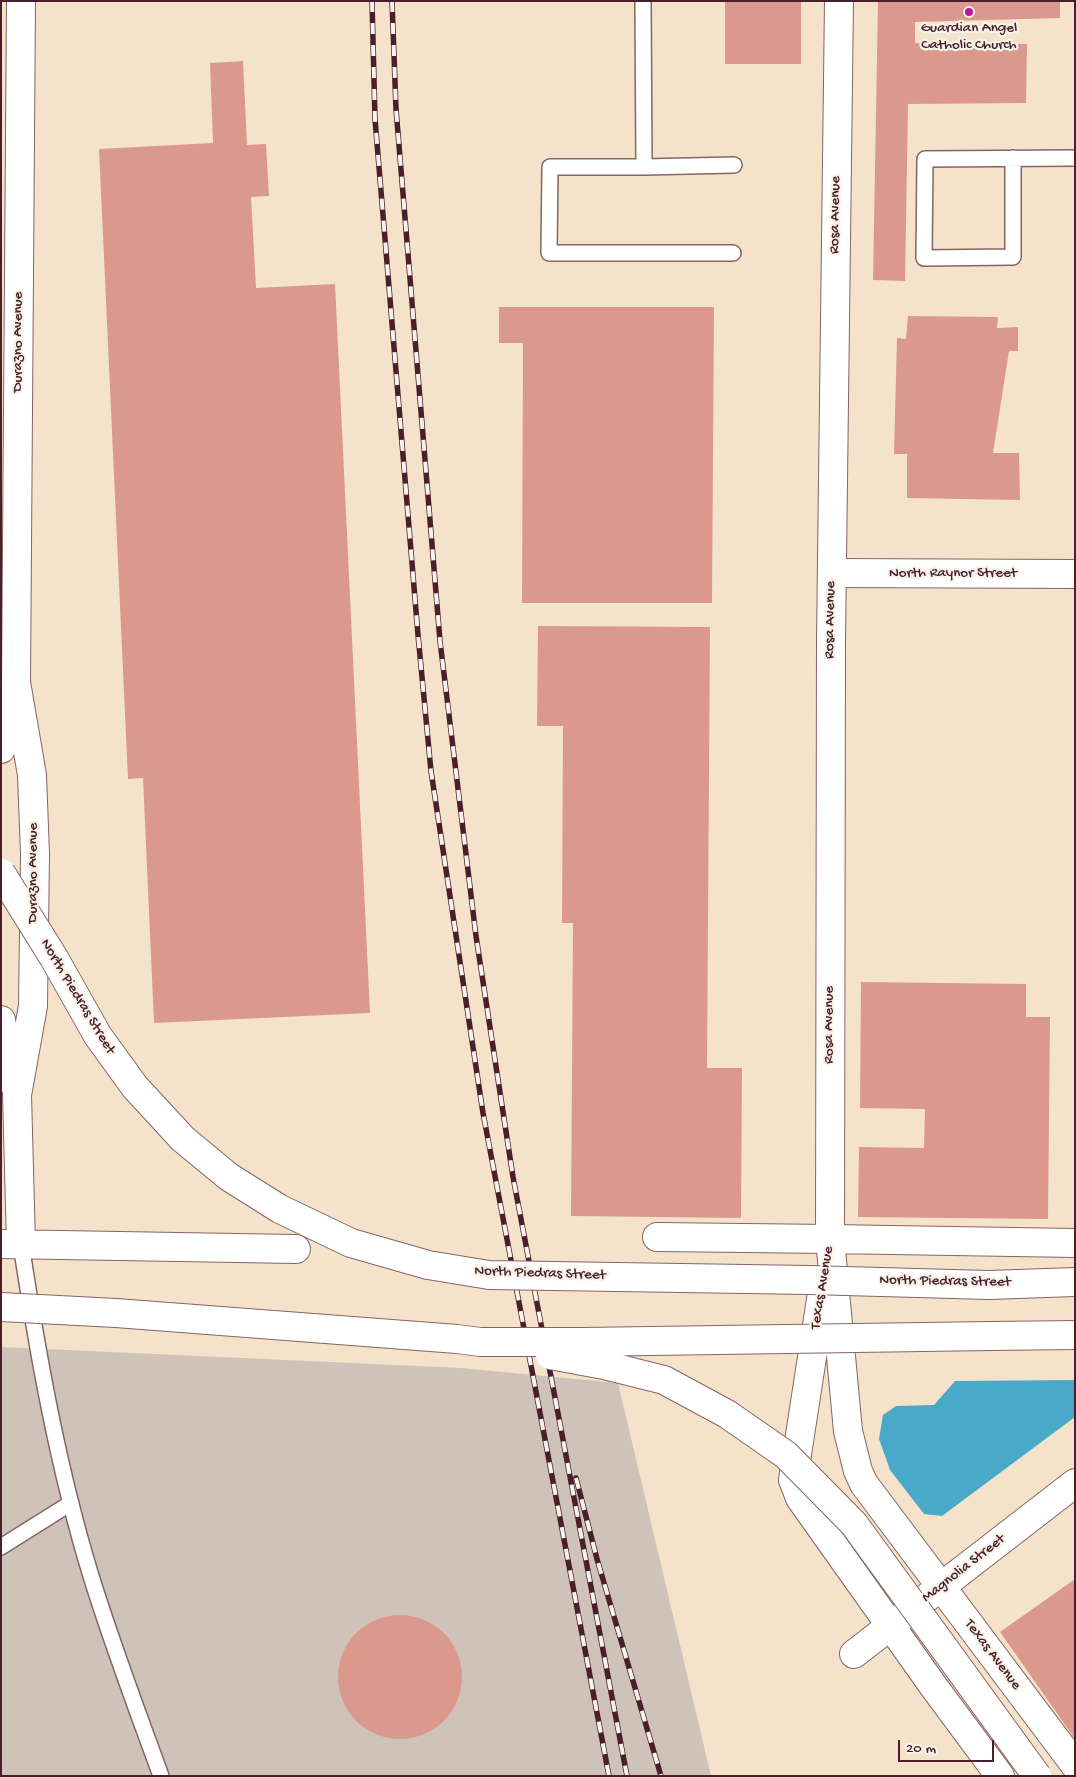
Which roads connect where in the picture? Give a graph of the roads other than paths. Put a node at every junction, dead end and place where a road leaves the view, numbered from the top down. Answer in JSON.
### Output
{"nodes":[{"id":1,"x":21,"y":1,"type":"edge"},
{"id":2,"x":643,"y":1,"type":"edge"},
{"id":3,"x":839,"y":1,"type":"edge"},
{"id":4,"x":1013,"y":158,"type":"junction"},
{"id":5,"x":1075,"y":158,"type":"edge"},
{"id":6,"x":734,"y":165,"type":"dead end"},
{"id":7,"x":644,"y":167,"type":"junction"},
{"id":8,"x":733,"y":253,"type":"dead end"},
{"id":9,"x":9,"y":563,"type":"edge"},
{"id":10,"x":832,"y":573,"type":"junction"},
{"id":11,"x":1075,"y":574,"type":"edge"},
{"id":12,"x":16,"y":682,"type":"junction"},
{"id":13,"x":1,"y":749,"type":"edge"},
{"id":14,"x":1,"y":873,"type":"edge"},
{"id":15,"x":1,"y":1020,"type":"edge"},
{"id":16,"x":17,"y":1095,"type":"junction"},
{"id":17,"x":657,"y":1236,"type":"dead end"},
{"id":18,"x":830,"y":1239,"type":"junction"},
{"id":19,"x":1075,"y":1242,"type":"edge"},
{"id":20,"x":11,"y":1244,"type":"edge"},
{"id":21,"x":296,"y":1249,"type":"dead end"},
{"id":22,"x":1075,"y":1282,"type":"edge"},
{"id":23,"x":1,"y":1307,"type":"edge"},
{"id":24,"x":1075,"y":1335,"type":"edge"},
{"id":25,"x":480,"y":1342,"type":"junction"},
{"id":26,"x":1075,"y":1484,"type":"edge"},
{"id":27,"x":72,"y":1503,"type":"junction"},
{"id":28,"x":1,"y":1547,"type":"edge"},
{"id":29,"x":940,"y":1587,"type":"junction"},
{"id":30,"x":891,"y":1625,"type":"junction"},
{"id":31,"x":854,"y":1654,"type":"dead end"},
{"id":32,"x":1075,"y":1765,"type":"edge"},
{"id":33,"x":162,"y":1776,"type":"edge"},
{"id":34,"x":1000,"y":1776,"type":"edge"},
{"id":35,"x":1038,"y":1776,"type":"edge"}],
"edges":[{"from":1,"to":9,"type":"street","name":"Durazno Avenue"},
{"from":2,"to":7,"type":"lane"},
{"from":3,"to":10,"type":"street","name":"Rosa Avenue"},
{"from":4,"to":4,"type":"lane"},
{"from":4,"to":5,"type":"lane"},
{"from":6,"to":7,"type":"lane"},
{"from":7,"to":8,"type":"lane"},
{"from":9,"to":12,"type":"street","name":"Durazno Avenue"},
{"from":10,"to":11,"type":"street","name":"North Raynor Street"},
{"from":10,"to":18,"type":"street","name":"Rosa Avenue"},
{"from":12,"to":13,"type":"street","name":"Durazno Avenue"},
{"from":12,"to":16,"type":"street","name":"Durazno Avenue"},
{"from":14,"to":22,"type":"street","name":"North Piedras Street","bridge":true},
{"from":15,"to":16,"type":"street","name":"Durazno Avenue"},
{"from":16,"to":20,"type":"street","name":"Durazno Avenue"},
{"from":17,"to":18,"type":"street"},
{"from":18,"to":19,"type":"street"},
{"from":18,"to":29,"type":"street","name":"Texas Avenue"},
{"from":18,"to":30,"type":"street","name":"Texas Avenue"},
{"from":20,"to":21,"type":"street"},
{"from":20,"to":27,"type":"lane"},
{"from":23,"to":25,"type":"street","bridge":true},
{"from":24,"to":25,"type":"street","bridge":true},
{"from":25,"to":35,"type":"street","bridge":true},
{"from":26,"to":29,"type":"street","name":"Magnolia Street"},
{"from":27,"to":28,"type":"lane"},
{"from":27,"to":33,"type":"lane"},
{"from":29,"to":30,"type":"street","name":"Magnolia Street"},
{"from":29,"to":32,"type":"street","name":"Texas Avenue"},
{"from":30,"to":31,"type":"street","name":"Magnolia Street"},
{"from":30,"to":34,"type":"street","name":"Texas Avenue"}]}
